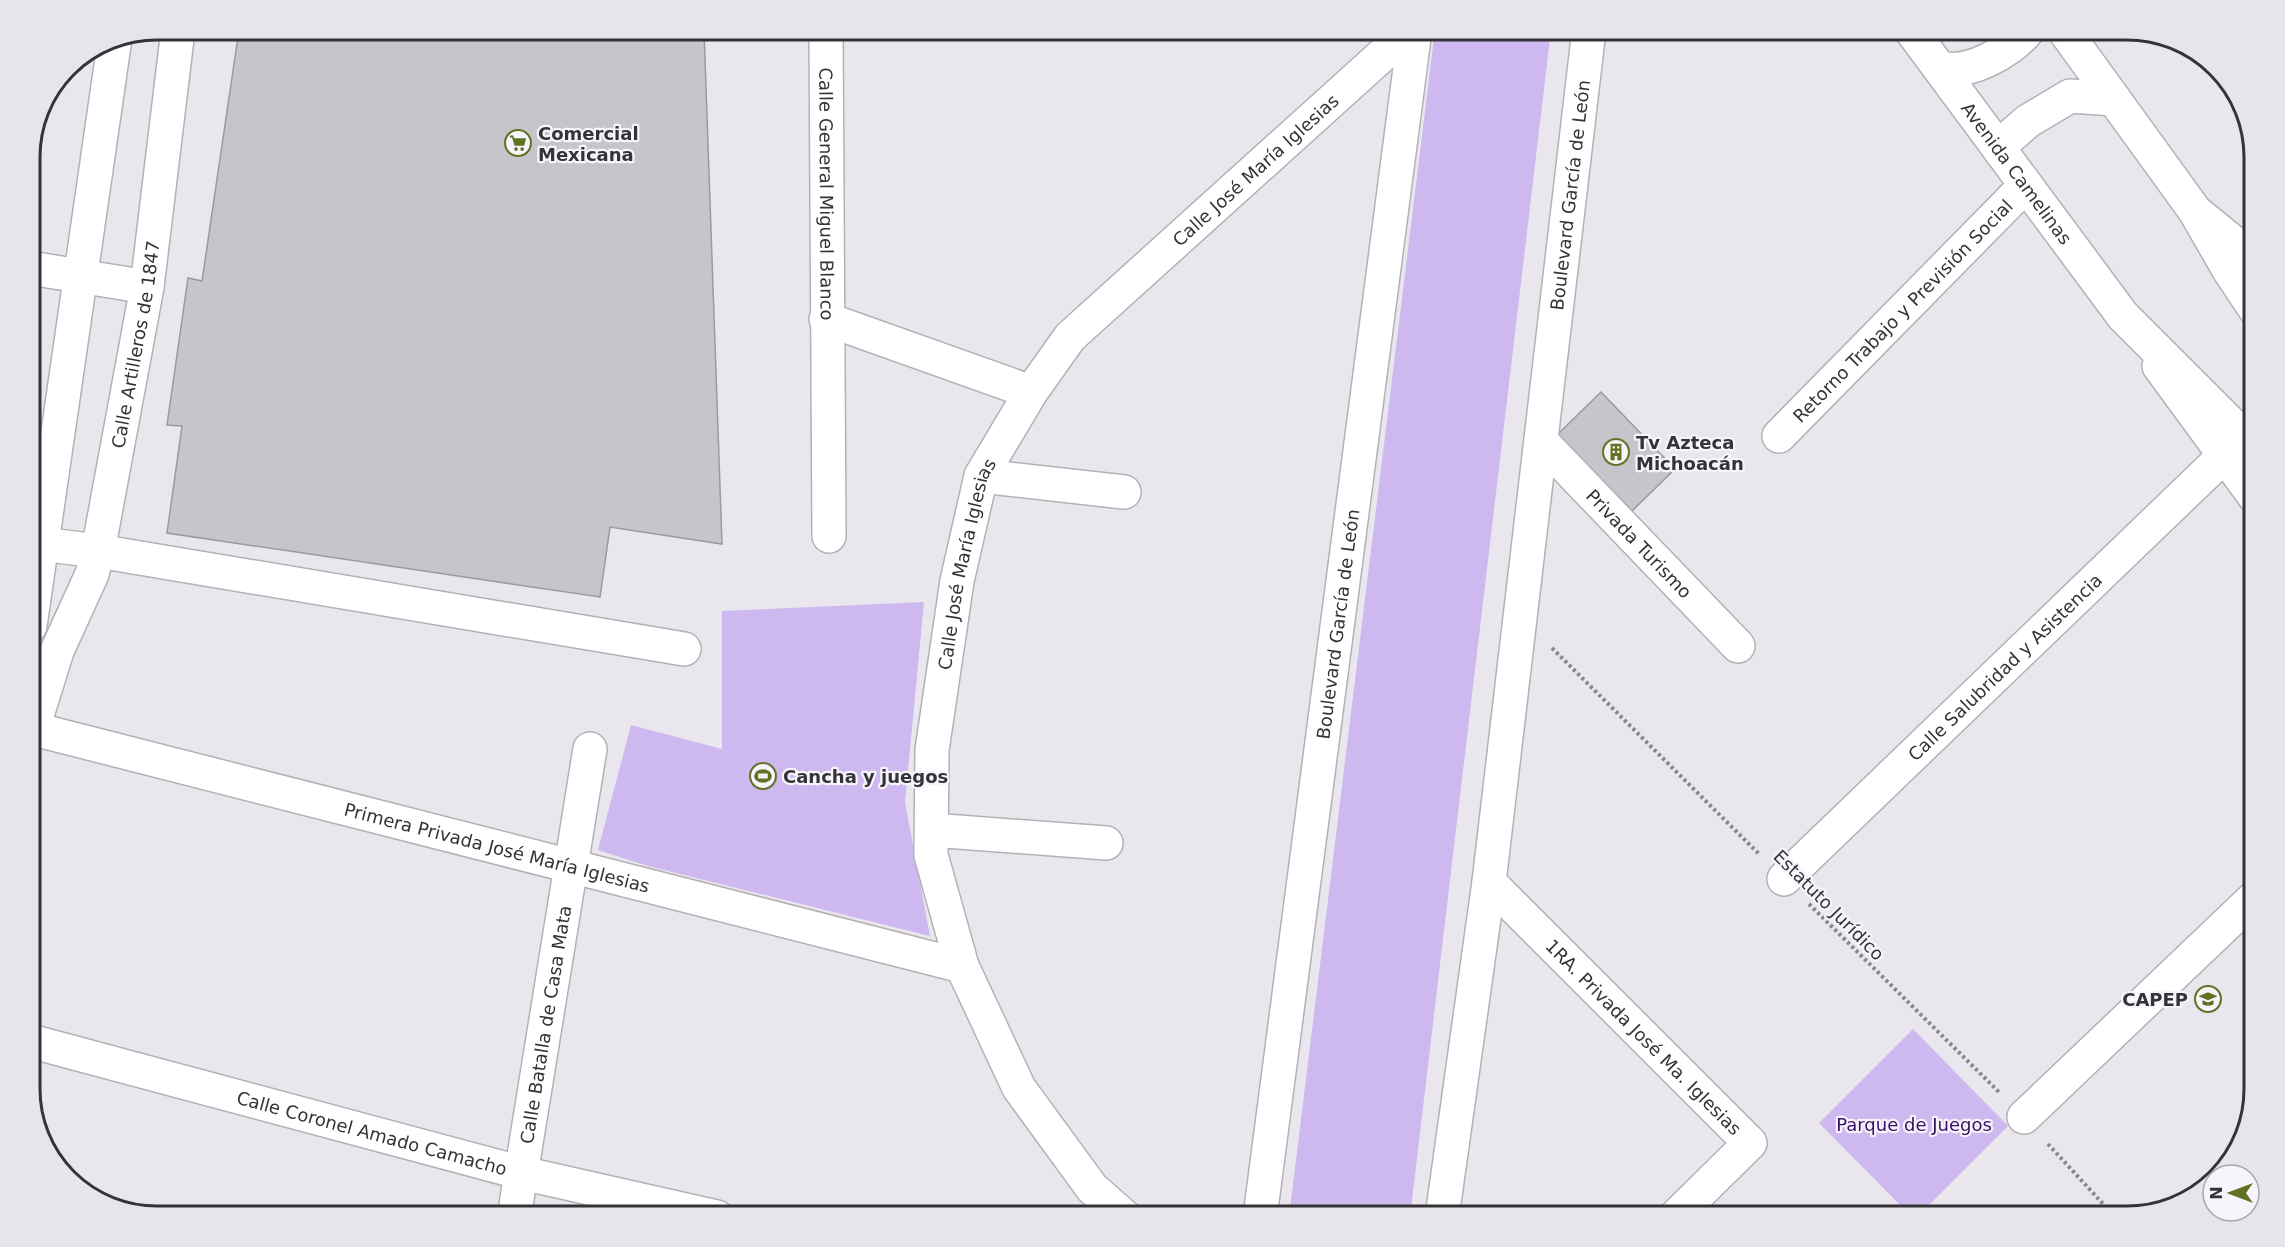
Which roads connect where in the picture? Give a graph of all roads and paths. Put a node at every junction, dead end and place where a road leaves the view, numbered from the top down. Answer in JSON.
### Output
{"nodes":[{"id":1,"x":1399,"y":40,"type":"edge"},
{"id":2,"x":1414,"y":40,"type":"edge"},
{"id":3,"x":1588,"y":40,"type":"edge"},
{"id":4,"x":1919,"y":40,"type":"edge"},
{"id":5,"x":2020,"y":40,"type":"edge"},
{"id":6,"x":2071,"y":40,"type":"edge"},
{"id":7,"x":177,"y":41,"type":"edge"},
{"id":8,"x":826,"y":41,"type":"edge"},
{"id":9,"x":113,"y":49,"type":"edge"},
{"id":10,"x":1939,"y":67,"type":"junction"},
{"id":11,"x":2114,"y":99,"type":"junction"},
{"id":12,"x":2001,"y":152,"type":"junction"},
{"id":13,"x":2026,"y":185,"type":"junction"},
{"id":14,"x":2195,"y":210,"type":"junction"},
{"id":15,"x":2244,"y":251,"type":"edge"},
{"id":16,"x":41,"y":270,"type":"edge"},
{"id":17,"x":80,"y":276,"type":"junction"},
{"id":18,"x":147,"y":287,"type":"junction"},
{"id":19,"x":2244,"y":291,"type":"edge"},
{"id":20,"x":826,"y":319,"type":"junction"},
{"id":21,"x":1031,"y":392,"type":"junction"},
{"id":22,"x":1779,"y":436,"type":"dead end"},
{"id":23,"x":1540,"y":441,"type":"junction"},
{"id":24,"x":2240,"y":452,"type":"edge"},
{"id":25,"x":981,"y":476,"type":"junction"},
{"id":26,"x":1124,"y":492,"type":"dead end"},
{"id":27,"x":829,"y":536,"type":"dead end"},
{"id":28,"x":41,"y":543,"type":"joint"},
{"id":29,"x":98,"y":551,"type":"junction"},
{"id":30,"x":1520,"y":615,"type":"junction"},
{"id":31,"x":1738,"y":646,"type":"dead end"},
{"id":32,"x":44,"y":649,"type":"edge"},
{"id":33,"x":684,"y":649,"type":"dead end"},
{"id":34,"x":41,"y":669,"type":"edge"},
{"id":35,"x":41,"y":730,"type":"edge"},
{"id":36,"x":590,"y":749,"type":"dead end"},
{"id":37,"x":932,"y":830,"type":"junction"},
{"id":38,"x":1106,"y":843,"type":"dead end"},
{"id":39,"x":571,"y":866,"type":"junction"},
{"id":40,"x":1784,"y":879,"type":"junction"},
{"id":41,"x":1489,"y":882,"type":"junction"},
{"id":42,"x":2244,"y":907,"type":"edge"},
{"id":43,"x":962,"y":966,"type":"junction"},
{"id":44,"x":41,"y":1044,"type":"edge"},
{"id":45,"x":2024,"y":1117,"type":"junction"},
{"id":46,"x":522,"y":1173,"type":"junction"},
{"id":47,"x":516,"y":1206,"type":"edge"},
{"id":48,"x":668,"y":1206,"type":"edge"},
{"id":49,"x":1112,"y":1206,"type":"edge"},
{"id":50,"x":1261,"y":1206,"type":"edge"},
{"id":51,"x":1444,"y":1206,"type":"edge"},
{"id":52,"x":1686,"y":1206,"type":"edge"},
{"id":53,"x":2105,"y":1206,"type":"edge"}],
"edges":[{"from":1,"to":21,"type":"main road","name":"Calle José María Iglesias"},
{"from":2,"to":50,"type":"main road","name":"Boulevard García de León"},
{"from":3,"to":23,"type":"main road","name":"Boulevard García de León"},
{"from":4,"to":10,"type":"main road","name":"Avenida Camelinas"},
{"from":5,"to":10,"type":"main road"},
{"from":6,"to":11,"type":"main road"},
{"from":7,"to":18,"type":"main road","name":"Calle Artilleros de 1847"},
{"from":8,"to":20,"type":"main road","name":"Calle General Miguel Blanco"},
{"from":9,"to":17,"type":"main road"},
{"from":10,"to":12,"type":"main road","name":"Avenida Camelinas"},
{"from":11,"to":12,"type":"main road"},
{"from":11,"to":14,"type":"main road"},
{"from":12,"to":13,"type":"main road","name":"Avenida Camelinas"},
{"from":13,"to":22,"type":"main road","name":"Retorno Trabajo y Previsión Social"},
{"from":13,"to":24,"type":"main road","name":"Avenida Camelinas"},
{"from":14,"to":15,"type":"main road"},
{"from":14,"to":19,"type":"main road"},
{"from":16,"to":17,"type":"main road"},
{"from":17,"to":18,"type":"main road"},
{"from":17,"to":28,"type":"main road"},
{"from":18,"to":29,"type":"main road","name":"Calle Artilleros de 1847"},
{"from":20,"to":21,"type":"main road","name":"Calle General Miguel Blanco"},
{"from":20,"to":27,"type":"main road"},
{"from":21,"to":25,"type":"main road","name":"Calle José María Iglesias"},
{"from":23,"to":30,"type":"main road","name":"Boulevard García de León"},
{"from":23,"to":31,"type":"main road","name":"Privada Turismo"},
{"from":24,"to":40,"type":"main road","name":"Calle Salubridad y Asistencia"},
{"from":25,"to":26,"type":"main road"},
{"from":25,"to":37,"type":"main road","name":"Calle José María Iglesias"},
{"from":28,"to":29,"type":"main road"},
{"from":29,"to":32,"type":"main road","name":"Calle Artilleros de 1847"},
{"from":29,"to":33,"type":"main road"},
{"from":30,"to":40,"type":"path","name":"Estatuto Jurídico"},
{"from":30,"to":41,"type":"main road","name":"Boulevard García de León"},
{"from":32,"to":34,"type":"main road","name":"Calle Artilleros de 1847"},
{"from":35,"to":39,"type":"main road","name":"Primera Privada José María Iglesias"},
{"from":36,"to":39,"type":"main road","name":"Calle Batalla de Casa Mata"},
{"from":37,"to":38,"type":"main road"},
{"from":37,"to":43,"type":"main road","name":"Calle José María Iglesias"},
{"from":39,"to":43,"type":"main road","name":"Primera Privada José María Iglesias"},
{"from":39,"to":46,"type":"main road","name":"Calle Batalla de Casa Mata"},
{"from":40,"to":45,"type":"path","name":"Estatuto Jurídico"},
{"from":41,"to":51,"type":"main road","name":"Boulevard García de León"},
{"from":41,"to":52,"type":"main road","name":"1RA. Privada José Ma. Iglesias"},
{"from":42,"to":45,"type":"main road"},
{"from":43,"to":49,"type":"main road","name":"Calle José María Iglesias"},
{"from":44,"to":46,"type":"main road","name":"Calle Coronel Amado Camacho"},
{"from":45,"to":53,"type":"path","name":"Estatuto Jurídico"},
{"from":46,"to":47,"type":"main road","name":"Calle Batalla de Casa Mata"},
{"from":46,"to":48,"type":"main road","name":"Calle Coronel Amado Camacho"}]}
